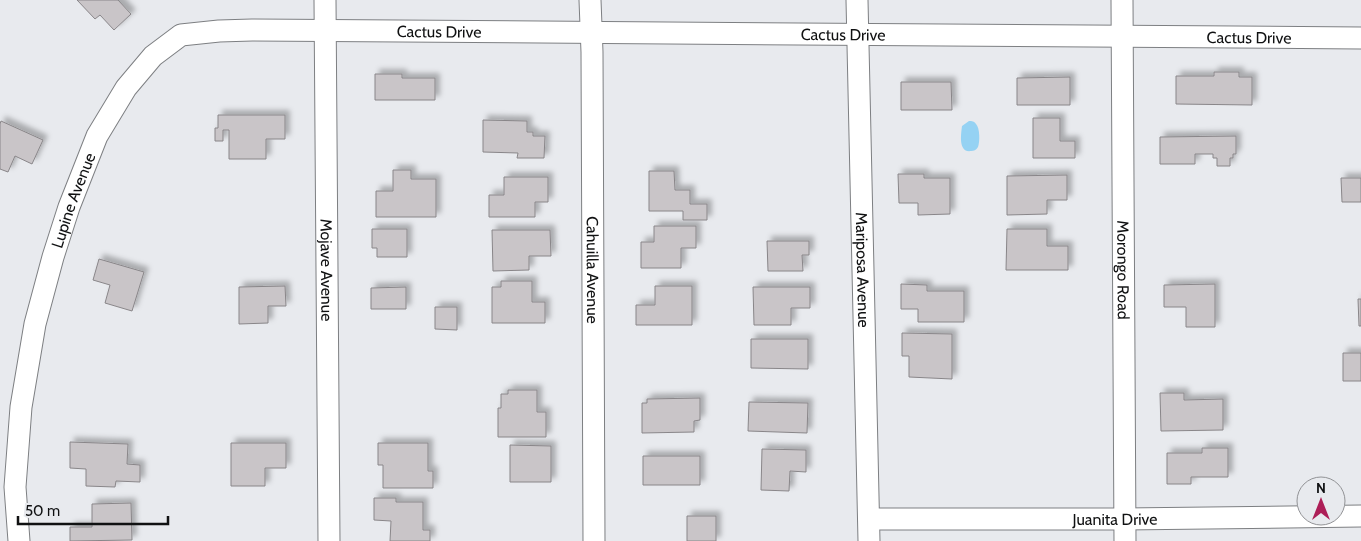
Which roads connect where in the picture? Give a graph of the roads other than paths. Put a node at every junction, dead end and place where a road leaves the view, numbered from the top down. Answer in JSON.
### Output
{"nodes":[{"id":1,"x":325,"y":0,"type":"edge"},
{"id":2,"x":590,"y":0,"type":"edge"},
{"id":3,"x":856,"y":0,"type":"edge"},
{"id":4,"x":1122,"y":0,"type":"edge"},
{"id":5,"x":326,"y":30,"type":"junction"},
{"id":6,"x":591,"y":31,"type":"junction"},
{"id":7,"x":857,"y":34,"type":"junction"},
{"id":8,"x":1122,"y":36,"type":"junction"},
{"id":9,"x":1361,"y":38,"type":"edge"},
{"id":10,"x":1361,"y":516,"type":"edge"},
{"id":11,"x":869,"y":519,"type":"junction"},
{"id":12,"x":1124,"y":519,"type":"junction"},
{"id":13,"x":19,"y":541,"type":"edge"},
{"id":14,"x":329,"y":541,"type":"edge"},
{"id":15,"x":594,"y":541,"type":"edge"},
{"id":16,"x":869,"y":541,"type":"edge"},
{"id":17,"x":1125,"y":541,"type":"edge"}],
"edges":[{"from":1,"to":5,"type":"street","name":"Mojave Avenue"},
{"from":2,"to":6,"type":"street","name":"Cahuilla Avenue"},
{"from":3,"to":7,"type":"street","name":"Mariposa Avenue"},
{"from":4,"to":8,"type":"street","name":"Morongo Road"},
{"from":5,"to":6,"type":"street","name":"Cactus Drive"},
{"from":5,"to":13,"type":"street","name":"Lupine Avenue"},
{"from":5,"to":14,"type":"street","name":"Mojave Avenue"},
{"from":6,"to":7,"type":"street","name":"Cactus Drive"},
{"from":6,"to":15,"type":"street","name":"Cahuilla Avenue"},
{"from":7,"to":8,"type":"street","name":"Cactus Drive"},
{"from":7,"to":11,"type":"street","name":"Mariposa Avenue"},
{"from":8,"to":9,"type":"street","name":"Cactus Drive"},
{"from":8,"to":12,"type":"street","name":"Morongo Road"},
{"from":10,"to":12,"type":"street","name":"Juanita Drive"},
{"from":11,"to":12,"type":"street","name":"Juanita Drive"},
{"from":11,"to":16,"type":"street","name":"Mariposa Avenue"},
{"from":12,"to":17,"type":"street","name":"Morongo Road"}]}
